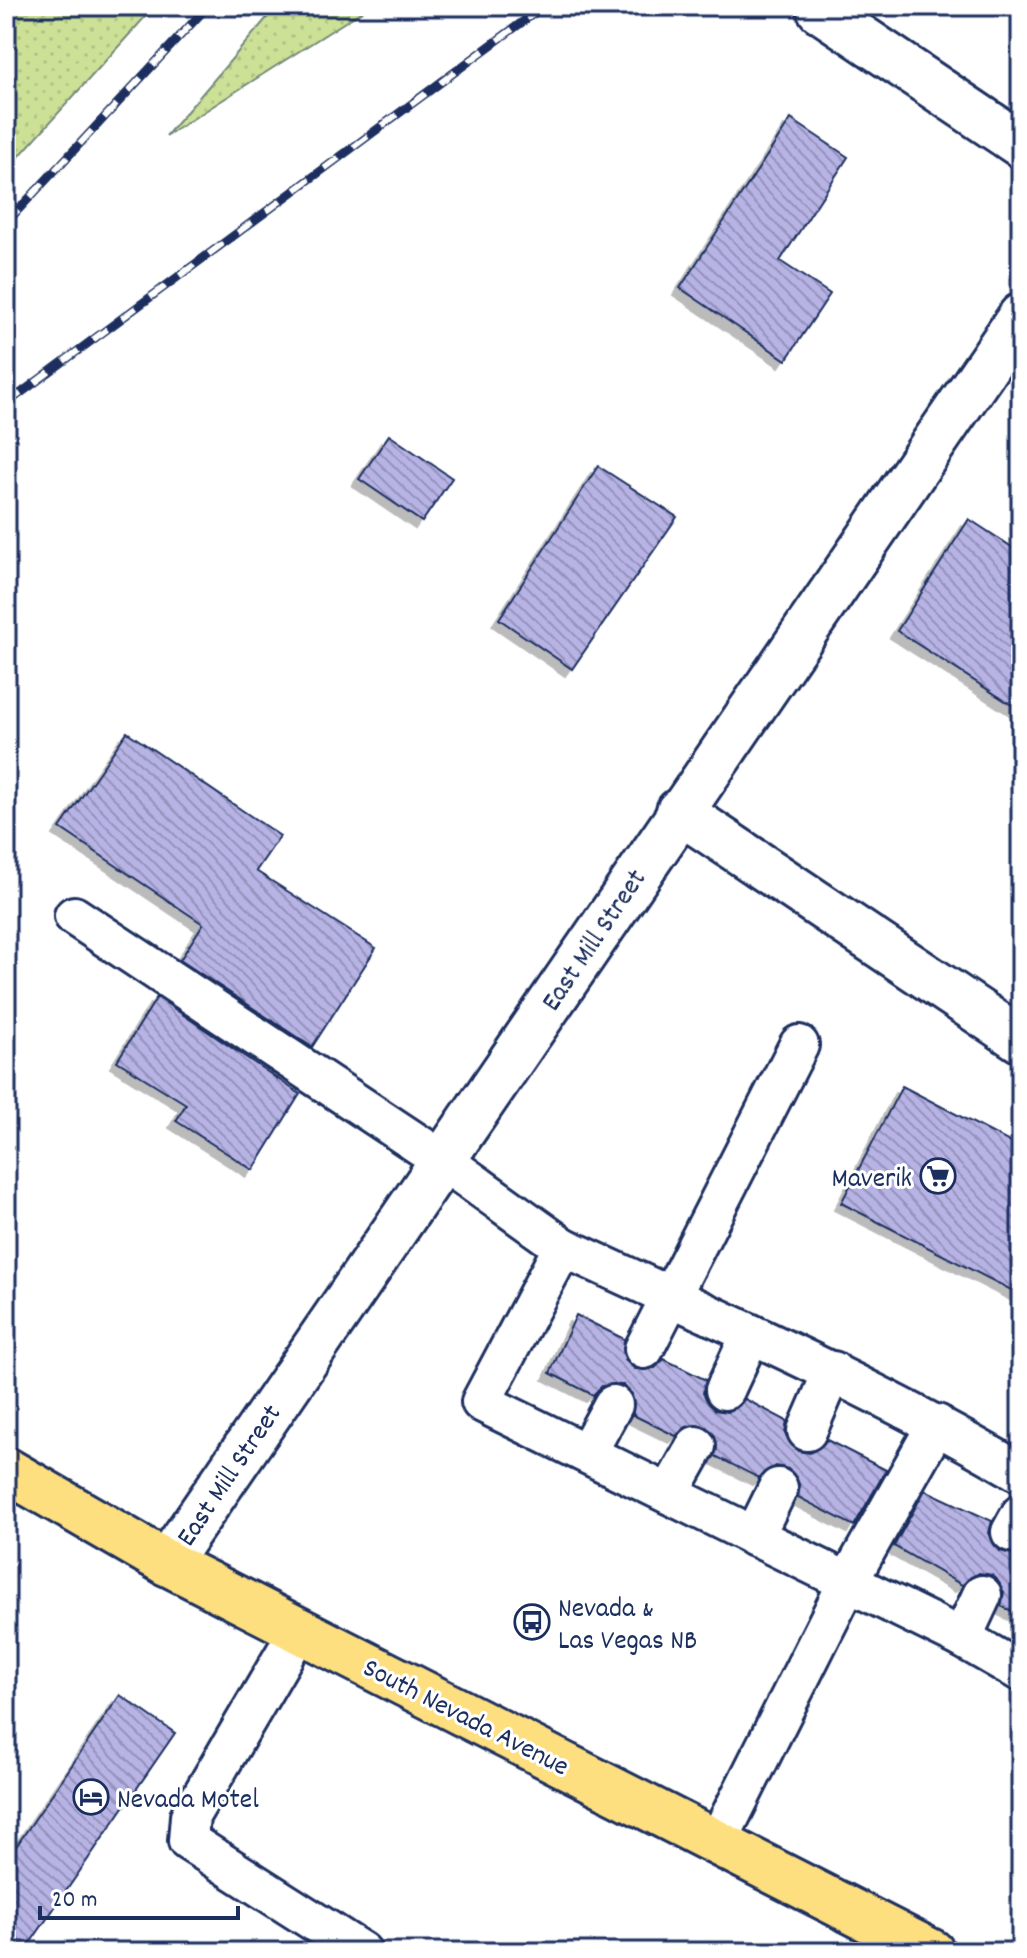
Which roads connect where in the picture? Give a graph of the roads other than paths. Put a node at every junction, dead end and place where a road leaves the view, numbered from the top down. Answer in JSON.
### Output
{"nodes":[{"id":1,"x":820,"y":10,"type":"dead end"},
{"id":2,"x":1021,"y":145,"type":"edge"},
{"id":3,"x":1021,"y":316,"type":"edge"},
{"id":4,"x":679,"y":811,"type":"junction"},
{"id":5,"x":74,"y":916,"type":"dead end"},
{"id":6,"x":1021,"y":1040,"type":"edge"},
{"id":7,"x":799,"y":1045,"type":"dead end"},
{"id":8,"x":442,"y":1160,"type":"junction"},
{"id":9,"x":563,"y":1247,"type":"junction"},
{"id":10,"x":671,"y":1297,"type":"junction"},
{"id":11,"x":751,"y":1334,"type":"junction"},
{"id":12,"x":644,"y":1349,"type":"dead end"},
{"id":13,"x":833,"y":1371,"type":"junction"},
{"id":14,"x":725,"y":1390,"type":"dead end"},
{"id":15,"x":613,"y":1405,"type":"dead end"},
{"id":16,"x":937,"y":1424,"type":"junction"},
{"id":17,"x":807,"y":1431,"type":"dead end"},
{"id":18,"x":696,"y":1446,"type":"dead end"},
{"id":19,"x":588,"y":1451,"type":"junction"},
{"id":20,"x":6,"y":1470,"type":"edge"},
{"id":21,"x":1021,"y":1473,"type":"edge"},
{"id":22,"x":778,"y":1488,"type":"dead end"},
{"id":23,"x":669,"y":1494,"type":"junction"},
{"id":24,"x":754,"y":1537,"type":"junction"},
{"id":25,"x":167,"y":1563,"type":"junction"},
{"id":26,"x":847,"y":1584,"type":"junction"},
{"id":27,"x":982,"y":1595,"type":"dead end"},
{"id":28,"x":299,"y":1630,"type":"junction"},
{"id":29,"x":962,"y":1638,"type":"junction"},
{"id":30,"x":1021,"y":1672,"type":"edge"},
{"id":31,"x":717,"y":1843,"type":"junction"},
{"id":32,"x":362,"y":1952,"type":"edge"},
{"id":33,"x":932,"y":1952,"type":"edge"}],
"edges":[{"from":1,"to":2,"type":"street"},
{"from":3,"to":4,"type":"street","name":"East Mill Street"},
{"from":4,"to":6,"type":"street"},
{"from":4,"to":8,"type":"street","name":"East Mill Street"},
{"from":5,"to":8,"type":"lane"},
{"from":7,"to":10,"type":"lane"},
{"from":8,"to":9,"type":"lane"},
{"from":8,"to":25,"type":"street","name":"East Mill Street"},
{"from":9,"to":10,"type":"lane"},
{"from":9,"to":19,"type":"lane"},
{"from":10,"to":11,"type":"lane"},
{"from":10,"to":12,"type":"lane"},
{"from":11,"to":13,"type":"lane"},
{"from":11,"to":14,"type":"lane"},
{"from":13,"to":16,"type":"lane"},
{"from":13,"to":17,"type":"lane"},
{"from":15,"to":19,"type":"lane"},
{"from":16,"to":21,"type":"lane"},
{"from":16,"to":26,"type":"lane"},
{"from":18,"to":23,"type":"lane"},
{"from":19,"to":23,"type":"lane"},
{"from":20,"to":25,"type":"main road","name":"South Nevada Avenue"},
{"from":22,"to":24,"type":"lane"},
{"from":23,"to":24,"type":"lane"},
{"from":24,"to":26,"type":"lane"},
{"from":25,"to":28,"type":"main road","name":"South Nevada Avenue"},
{"from":26,"to":29,"type":"lane"},
{"from":26,"to":31,"type":"lane"},
{"from":27,"to":29,"type":"lane"},
{"from":28,"to":31,"type":"main road","name":"South Nevada Avenue"},
{"from":28,"to":32,"type":"lane"},
{"from":29,"to":30,"type":"lane"},
{"from":31,"to":33,"type":"main road","name":"South Nevada Avenue"}]}
